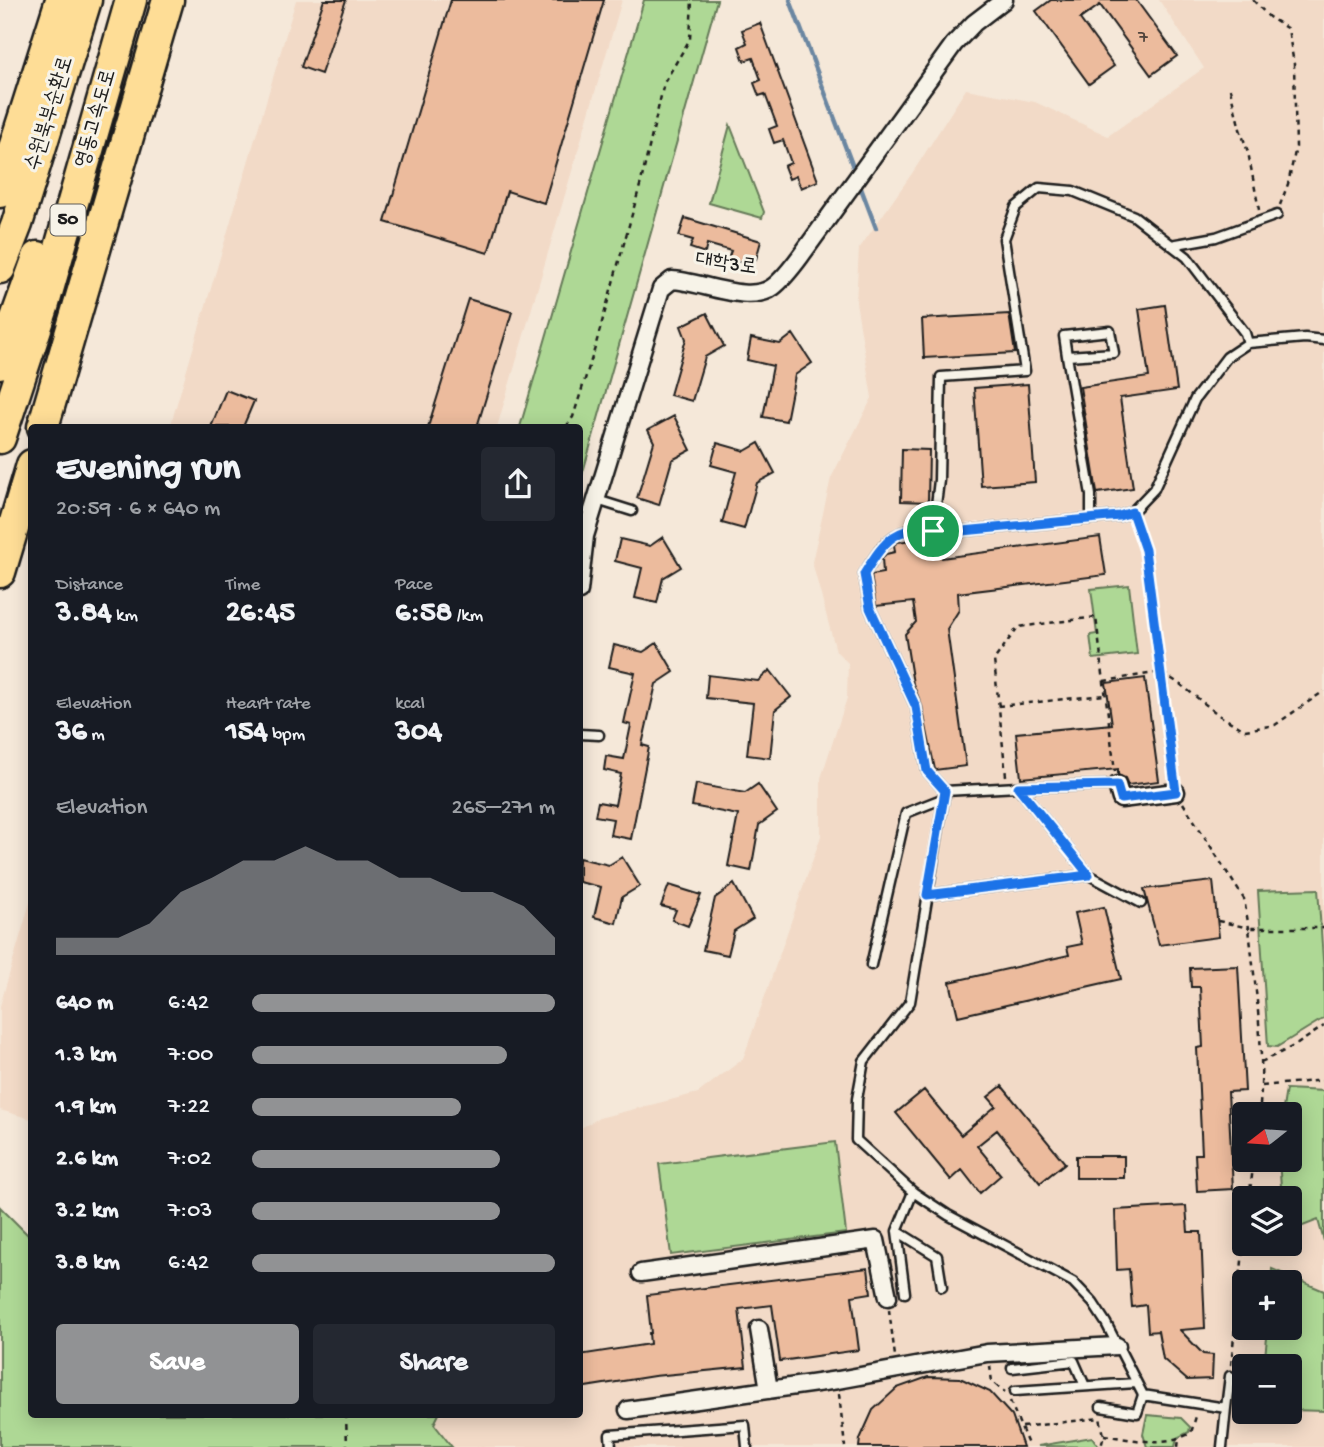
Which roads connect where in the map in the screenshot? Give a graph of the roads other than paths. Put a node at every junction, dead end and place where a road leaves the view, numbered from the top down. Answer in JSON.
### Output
{"nodes":[{"id":1,"x":61,"y":0,"type":"edge"},
{"id":2,"x":86,"y":0,"type":"edge"},
{"id":3,"x":131,"y":0,"type":"edge"},
{"id":4,"x":168,"y":0,"type":"edge"},
{"id":5,"x":978,"y":0,"type":"edge"},
{"id":6,"x":999,"y":3,"type":"edge"},
{"id":7,"x":0,"y":192,"type":"edge"},
{"id":8,"x":1277,"y":215,"type":"road end"},
{"id":9,"x":1171,"y":244,"type":"junction"},
{"id":10,"x":0,"y":268,"type":"edge"},
{"id":11,"x":1324,"y":340,"type":"edge"},
{"id":12,"x":1248,"y":342,"type":"junction"},
{"id":13,"x":1067,"y":356,"type":"junction"},
{"id":14,"x":0,"y":363,"type":"edge"},
{"id":15,"x":44,"y":424,"type":"edge"},
{"id":16,"x":0,"y":438,"type":"edge"},
{"id":17,"x":28,"y":478,"type":"edge"},
{"id":18,"x":597,"y":500,"type":"junction"},
{"id":19,"x":632,"y":511,"type":"dead end"},
{"id":20,"x":1091,"y":519,"type":"junction"},
{"id":21,"x":933,"y":531,"type":"junction"},
{"id":22,"x":583,"y":554,"type":"edge"},
{"id":23,"x":0,"y":572,"type":"edge"},
{"id":24,"x":583,"y":734,"type":"edge"},
{"id":25,"x":599,"y":735,"type":"dead end"},
{"id":26,"x":1117,"y":785,"type":"joint"},
{"id":27,"x":1018,"y":787,"type":"junction"},
{"id":28,"x":1176,"y":792,"type":"road end"},
{"id":29,"x":944,"y":795,"type":"junction"},
{"id":30,"x":1089,"y":875,"type":"junction"},
{"id":31,"x":927,"y":895,"type":"junction"},
{"id":32,"x":1141,"y":903,"type":"dead end"},
{"id":33,"x":871,"y":965,"type":"dead end"},
{"id":34,"x":913,"y":1192,"type":"junction"},
{"id":35,"x":897,"y":1231,"type":"junction"},
{"id":36,"x":641,"y":1272,"type":"dead end"},
{"id":37,"x":942,"y":1287,"type":"dead end"},
{"id":38,"x":905,"y":1293,"type":"dead end"},
{"id":39,"x":888,"y":1297,"type":"road end"},
{"id":40,"x":759,"y":1329,"type":"dead end"},
{"id":41,"x":1117,"y":1346,"type":"junction"},
{"id":42,"x":1012,"y":1368,"type":"dead end"},
{"id":43,"x":1230,"y":1376,"type":"road end"},
{"id":44,"x":1136,"y":1383,"type":"junction"},
{"id":45,"x":1085,"y":1386,"type":"junction"},
{"id":46,"x":769,"y":1390,"type":"junction"},
{"id":47,"x":1015,"y":1391,"type":"dead end"},
{"id":48,"x":1143,"y":1395,"type":"junction"},
{"id":49,"x":1101,"y":1407,"type":"dead end"},
{"id":50,"x":1226,"y":1408,"type":"junction"},
{"id":51,"x":628,"y":1410,"type":"dead end"},
{"id":52,"x":611,"y":1447,"type":"edge"},
{"id":53,"x":747,"y":1447,"type":"edge"},
{"id":54,"x":1222,"y":1447,"type":"edge"}],
"edges":[{"from":1,"to":7,"type":"highway","name":"수원북부순환로"},
{"from":2,"to":10,"type":"highway","name":"수원북부순환로"},
{"from":3,"to":14,"type":"highway","name":"영동고속도로","number":"50"},
{"from":3,"to":16,"type":"highway","name":"영동고속도로","number":"50"},
{"from":4,"to":15,"type":"highway","name":"영동고속도로","number":"50"},
{"from":5,"to":6,"type":"street"},
{"from":6,"to":18,"type":"street","name":"대학3로"},
{"from":8,"to":9,"type":"lane"},
{"from":9,"to":12,"type":"lane"},
{"from":9,"to":21,"type":"lane"},
{"from":11,"to":12,"type":"lane"},
{"from":12,"to":20,"type":"lane"},
{"from":13,"to":13,"type":"lane"},
{"from":13,"to":20,"type":"lane"},
{"from":17,"to":23,"type":"highway"},
{"from":18,"to":19,"type":"lane"},
{"from":18,"to":22,"type":"street","name":"대학3로"},
{"from":20,"to":21,"type":"lane"},
{"from":21,"to":29,"type":"lane"},
{"from":24,"to":25,"type":"lane"},
{"from":26,"to":27,"type":"lane"},
{"from":26,"to":28,"type":"street"},
{"from":27,"to":29,"type":"lane"},
{"from":27,"to":30,"type":"lane"},
{"from":29,"to":31,"type":"lane"},
{"from":29,"to":33,"type":"lane"},
{"from":30,"to":31,"type":"lane"},
{"from":30,"to":32,"type":"lane"},
{"from":31,"to":34,"type":"lane"},
{"from":34,"to":35,"type":"lane"},
{"from":34,"to":41,"type":"lane"},
{"from":35,"to":37,"type":"lane"},
{"from":35,"to":38,"type":"lane"},
{"from":36,"to":39,"type":"street"},
{"from":40,"to":46,"type":"street"},
{"from":41,"to":44,"type":"lane"},
{"from":41,"to":46,"type":"street"},
{"from":42,"to":45,"type":"lane"},
{"from":43,"to":50,"type":"lane"},
{"from":44,"to":45,"type":"lane"},
{"from":44,"to":48,"type":"lane"},
{"from":45,"to":47,"type":"lane"},
{"from":46,"to":51,"type":"street"},
{"from":48,"to":49,"type":"lane"},
{"from":48,"to":50,"type":"lane"},
{"from":50,"to":54,"type":"lane"},
{"from":52,"to":53,"type":"lane"}]}
